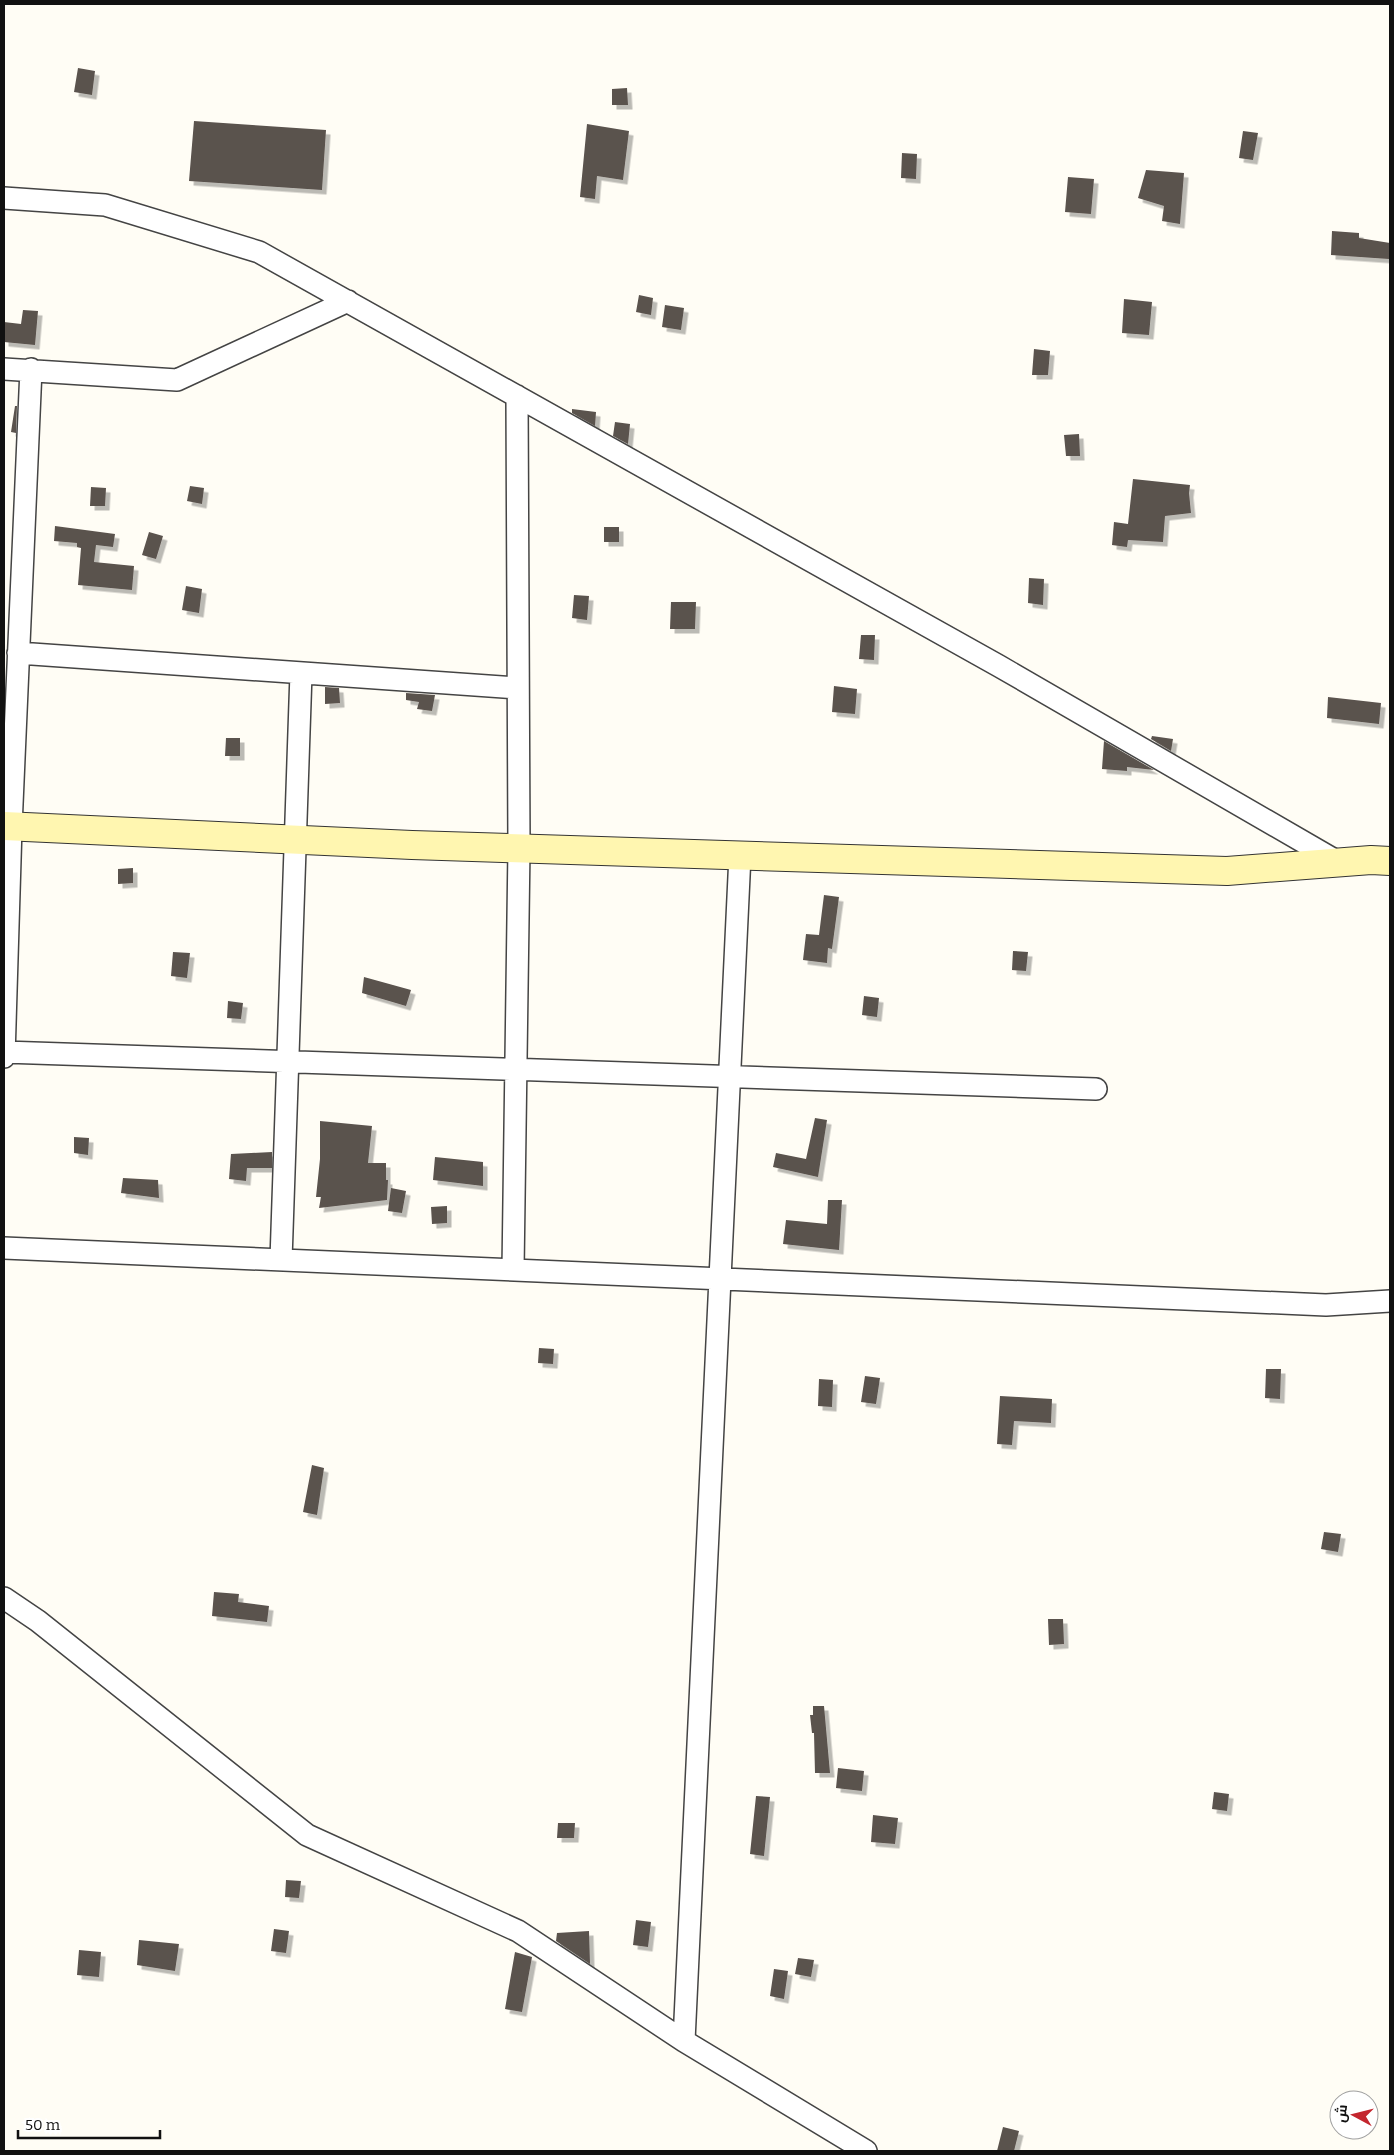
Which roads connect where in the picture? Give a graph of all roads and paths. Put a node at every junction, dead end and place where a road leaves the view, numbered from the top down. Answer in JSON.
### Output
{"nodes":[{"id":1,"x":4,"y":198,"type":"edge"},
{"id":2,"x":348,"y":301,"type":"junction"},
{"id":3,"x":4,"y":369,"type":"edge"},
{"id":4,"x":31,"y":369,"type":"junction"},
{"id":5,"x":517,"y":396,"type":"junction"},
{"id":6,"x":13,"y":587,"type":"edge"},
{"id":7,"x":18,"y":653,"type":"junction"},
{"id":8,"x":301,"y":673,"type":"junction"},
{"id":9,"x":518,"y":688,"type":"junction"},
{"id":10,"x":7,"y":826,"type":"edge"},
{"id":11,"x":295,"y":839,"type":"junction"},
{"id":12,"x":519,"y":848,"type":"junction"},
{"id":13,"x":740,"y":855,"type":"junction"},
{"id":14,"x":1390,"y":861,"type":"edge"},
{"id":15,"x":1338,"y":862,"type":"junction"},
{"id":16,"x":4,"y":1052,"type":"edge"},
{"id":17,"x":4,"y":1057,"type":"edge"},
{"id":18,"x":288,"y":1062,"type":"junction"},
{"id":19,"x":516,"y":1069,"type":"junction"},
{"id":20,"x":730,"y":1076,"type":"junction"},
{"id":21,"x":1096,"y":1089,"type":"dead end"},
{"id":22,"x":4,"y":1248,"type":"edge"},
{"id":23,"x":281,"y":1260,"type":"junction"},
{"id":24,"x":513,"y":1270,"type":"junction"},
{"id":25,"x":720,"y":1279,"type":"junction"},
{"id":26,"x":1390,"y":1300,"type":"edge"},
{"id":27,"x":4,"y":1598,"type":"edge"},
{"id":28,"x":684,"y":2041,"type":"junction"},
{"id":29,"x":866,"y":2151,"type":"edge"}],
"edges":[{"from":1,"to":2,"type":"street"},
{"from":2,"to":4,"type":"street"},
{"from":2,"to":5,"type":"street"},
{"from":3,"to":4,"type":"street"},
{"from":4,"to":6,"type":"street"},
{"from":5,"to":9,"type":"street"},
{"from":5,"to":15,"type":"street"},
{"from":6,"to":7,"type":"street"},
{"from":7,"to":8,"type":"street"},
{"from":7,"to":10,"type":"street"},
{"from":8,"to":9,"type":"street"},
{"from":8,"to":11,"type":"street"},
{"from":9,"to":12,"type":"street"},
{"from":10,"to":11,"type":"street"},
{"from":10,"to":16,"type":"street"},
{"from":11,"to":12,"type":"street"},
{"from":11,"to":18,"type":"street"},
{"from":12,"to":13,"type":"street"},
{"from":12,"to":19,"type":"street"},
{"from":13,"to":15,"type":"street"},
{"from":13,"to":20,"type":"street"},
{"from":14,"to":15,"type":"street"},
{"from":16,"to":17,"type":"street"},
{"from":16,"to":18,"type":"street"},
{"from":18,"to":19,"type":"street"},
{"from":18,"to":23,"type":"street"},
{"from":19,"to":20,"type":"street"},
{"from":19,"to":24,"type":"street"},
{"from":20,"to":21,"type":"street"},
{"from":20,"to":25,"type":"street"},
{"from":22,"to":23,"type":"street"},
{"from":23,"to":24,"type":"street"},
{"from":24,"to":25,"type":"street"},
{"from":25,"to":26,"type":"street"},
{"from":25,"to":28,"type":"street"},
{"from":27,"to":28,"type":"street"},
{"from":28,"to":29,"type":"street"}]}
